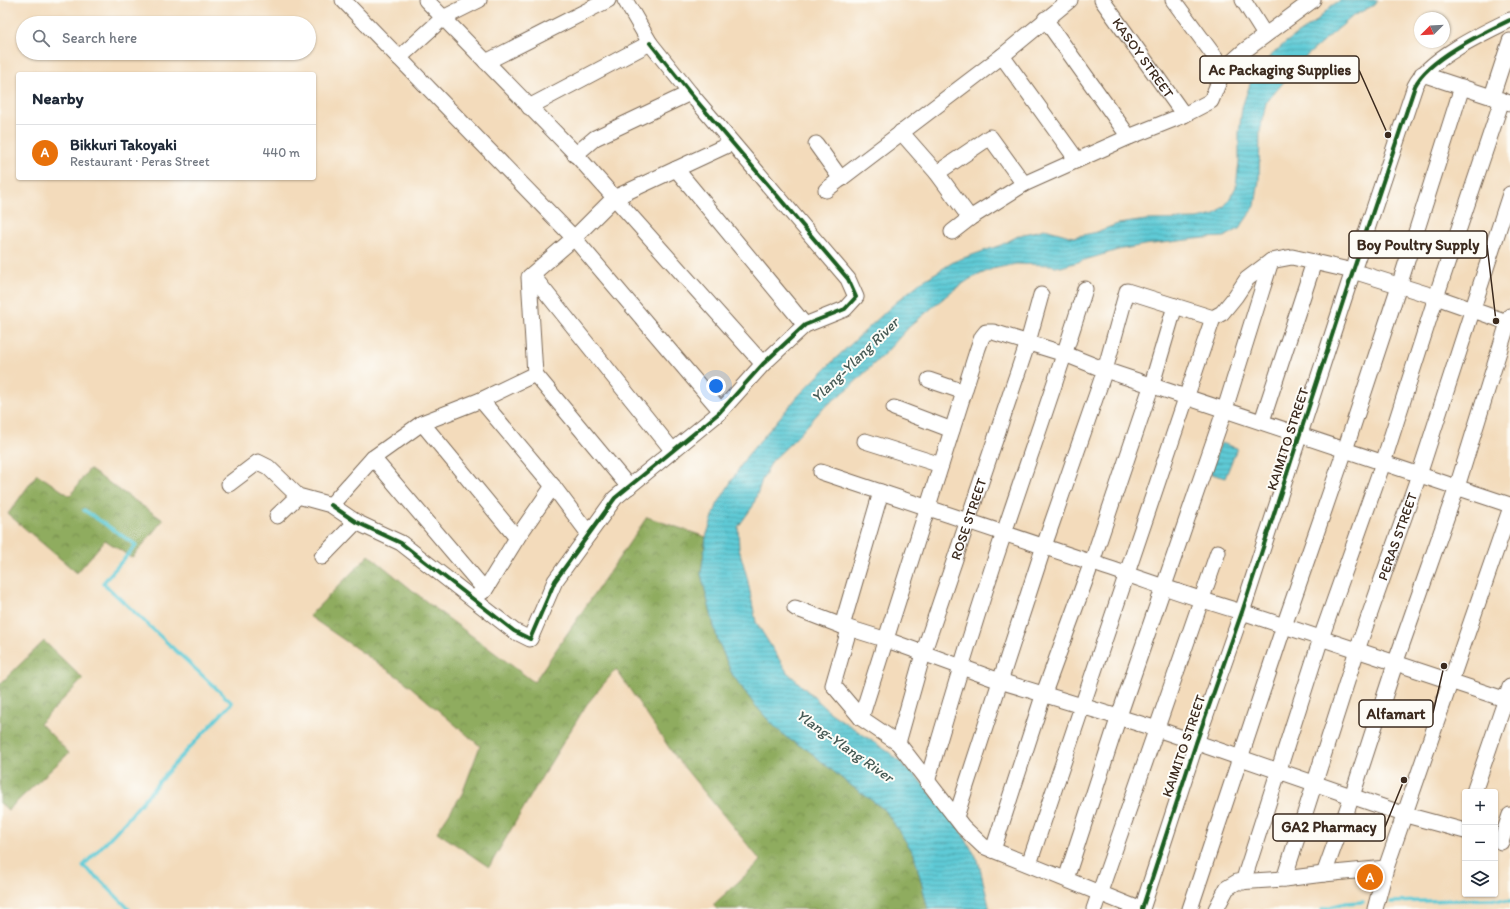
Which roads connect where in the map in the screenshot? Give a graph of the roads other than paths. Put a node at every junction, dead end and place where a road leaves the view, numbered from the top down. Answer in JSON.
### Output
{"nodes":[{"id":1,"x":343,"y":0,"type":"edge"},
{"id":2,"x":426,"y":0,"type":"edge"},
{"id":3,"x":479,"y":0,"type":"edge"},
{"id":4,"x":608,"y":0,"type":"edge"},
{"id":5,"x":625,"y":0,"type":"edge"},
{"id":6,"x":1070,"y":0,"type":"edge"},
{"id":7,"x":1102,"y":0,"type":"edge"},
{"id":8,"x":1173,"y":0,"type":"edge"},
{"id":9,"x":1243,"y":0,"type":"edge"},
{"id":10,"x":1313,"y":0,"type":"edge"},
{"id":11,"x":443,"y":18,"type":"junction"},
{"id":12,"x":1045,"y":19,"type":"junction"},
{"id":13,"x":1510,"y":20,"type":"edge"},
{"id":14,"x":1265,"y":35,"type":"junction"},
{"id":15,"x":1510,"y":41,"type":"edge"},
{"id":16,"x":650,"y":42,"type":"junction"},
{"id":17,"x":1002,"y":56,"type":"junction"},
{"id":18,"x":399,"y":58,"type":"junction"},
{"id":19,"x":486,"y":62,"type":"junction"},
{"id":20,"x":1224,"y":69,"type":"junction"},
{"id":21,"x":1422,"y":74,"type":"junction"},
{"id":22,"x":1462,"y":87,"type":"junction"},
{"id":23,"x":690,"y":93,"type":"junction"},
{"id":24,"x":1501,"y":100,"type":"edge"},
{"id":25,"x":529,"y":107,"type":"junction"},
{"id":26,"x":1184,"y":115,"type":"junction"},
{"id":27,"x":901,"y":132,"type":"junction"},
{"id":28,"x":1130,"y":137,"type":"junction"},
{"id":29,"x":732,"y":143,"type":"junction"},
{"id":30,"x":816,"y":144,"type":"dead end"},
{"id":31,"x":575,"y":155,"type":"junction"},
{"id":32,"x":1077,"y":160,"type":"junction"},
{"id":33,"x":676,"y":170,"type":"junction"},
{"id":34,"x":937,"y":173,"type":"junction"},
{"id":35,"x":841,"y":179,"type":"junction"},
{"id":36,"x":1024,"y":184,"type":"junction"},
{"id":37,"x":826,"y":190,"type":"dead end"},
{"id":38,"x":1510,"y":194,"type":"edge"},
{"id":39,"x":614,"y":198,"type":"junction"},
{"id":40,"x":970,"y":218,"type":"junction"},
{"id":41,"x":952,"y":232,"type":"dead end"},
{"id":42,"x":574,"y":238,"type":"junction"},
{"id":43,"x":1271,"y":261,"type":"junction"},
{"id":44,"x":1314,"y":262,"type":"junction"},
{"id":45,"x":1353,"y":271,"type":"junction"},
{"id":46,"x":532,"y":275,"type":"junction"},
{"id":47,"x":1399,"y":286,"type":"junction"},
{"id":48,"x":1085,"y":289,"type":"dead end"},
{"id":49,"x":1041,"y":295,"type":"dead end"},
{"id":50,"x":1436,"y":297,"type":"junction"},
{"id":51,"x":1176,"y":306,"type":"junction"},
{"id":52,"x":1472,"y":310,"type":"junction"},
{"id":53,"x":1213,"y":318,"type":"junction"},
{"id":54,"x":1509,"y":321,"type":"edge"},
{"id":55,"x":805,"y":325,"type":"junction"},
{"id":56,"x":1028,"y":342,"type":"junction"},
{"id":57,"x":1065,"y":354,"type":"junction"},
{"id":58,"x":763,"y":364,"type":"junction"},
{"id":59,"x":1105,"y":370,"type":"junction"},
{"id":60,"x":536,"y":374,"type":"junction"},
{"id":61,"x":929,"y":380,"type":"dead end"},
{"id":62,"x":1152,"y":384,"type":"junction"},
{"id":63,"x":964,"y":392,"type":"junction"},
{"id":64,"x":1187,"y":397,"type":"junction"},
{"id":65,"x":481,"y":400,"type":"junction"},
{"id":66,"x":894,"y":408,"type":"dead end"},
{"id":67,"x":1225,"y":409,"type":"junction"},
{"id":68,"x":721,"y":410,"type":"junction"},
{"id":69,"x":1262,"y":421,"type":"junction"},
{"id":70,"x":422,"y":423,"type":"junction"},
{"id":71,"x":952,"y":430,"type":"junction"},
{"id":72,"x":1301,"y":434,"type":"junction"},
{"id":73,"x":864,"y":441,"type":"dead end"},
{"id":74,"x":1345,"y":450,"type":"junction"},
{"id":75,"x":673,"y":451,"type":"junction"},
{"id":76,"x":373,"y":458,"type":"junction"},
{"id":77,"x":1384,"y":462,"type":"junction"},
{"id":78,"x":941,"y":465,"type":"junction"},
{"id":79,"x":820,"y":472,"type":"dead end"},
{"id":80,"x":1419,"y":475,"type":"junction"},
{"id":81,"x":229,"y":484,"type":"dead end"},
{"id":82,"x":552,"y":486,"type":"junction"},
{"id":83,"x":629,"y":487,"type":"junction"},
{"id":84,"x":1457,"y":487,"type":"junction"},
{"id":85,"x":881,"y":492,"type":"junction"},
{"id":86,"x":298,"y":496,"type":"junction"},
{"id":87,"x":331,"y":505,"type":"junction"},
{"id":88,"x":1510,"y":505,"type":"edge"},
{"id":89,"x":927,"y":508,"type":"junction"},
{"id":90,"x":1510,"y":510,"type":"edge"},
{"id":91,"x":277,"y":516,"type":"dead end"},
{"id":92,"x":967,"y":520,"type":"junction"},
{"id":93,"x":356,"y":522,"type":"junction"},
{"id":94,"x":1004,"y":533,"type":"junction"},
{"id":95,"x":589,"y":534,"type":"junction"},
{"id":96,"x":517,"y":538,"type":"junction"},
{"id":97,"x":1044,"y":546,"type":"junction"},
{"id":98,"x":1218,"y":552,"type":"dead end"},
{"id":99,"x":322,"y":557,"type":"dead end"},
{"id":100,"x":1092,"y":562,"type":"junction"},
{"id":101,"x":1126,"y":574,"type":"junction"},
{"id":102,"x":1164,"y":586,"type":"junction"},
{"id":103,"x":485,"y":590,"type":"junction"},
{"id":104,"x":472,"y":600,"type":"junction"},
{"id":105,"x":1200,"y":600,"type":"junction"},
{"id":106,"x":795,"y":608,"type":"dead end"},
{"id":107,"x":1242,"y":612,"type":"junction"},
{"id":108,"x":1284,"y":626,"type":"junction"},
{"id":109,"x":847,"y":628,"type":"junction"},
{"id":110,"x":1321,"y":638,"type":"junction"},
{"id":111,"x":887,"y":640,"type":"junction"},
{"id":112,"x":1357,"y":650,"type":"junction"},
{"id":113,"x":923,"y":654,"type":"junction"},
{"id":114,"x":1395,"y":664,"type":"junction"},
{"id":115,"x":961,"y":667,"type":"junction"},
{"id":116,"x":1000,"y":681,"type":"junction"},
{"id":117,"x":1451,"y":682,"type":"junction"},
{"id":118,"x":1044,"y":693,"type":"junction"},
{"id":119,"x":1509,"y":696,"type":"edge"},
{"id":120,"x":1083,"y":706,"type":"junction"},
{"id":121,"x":1119,"y":716,"type":"junction"},
{"id":122,"x":861,"y":718,"type":"junction"},
{"id":123,"x":1157,"y":729,"type":"junction"},
{"id":124,"x":898,"y":743,"type":"junction"},
{"id":125,"x":1196,"y":743,"type":"junction"},
{"id":126,"x":1240,"y":758,"type":"junction"},
{"id":127,"x":1278,"y":771,"type":"junction"},
{"id":128,"x":927,"y":782,"type":"junction"},
{"id":129,"x":1315,"y":783,"type":"junction"},
{"id":130,"x":1475,"y":789,"type":"edge"},
{"id":131,"x":1352,"y":796,"type":"junction"},
{"id":132,"x":1406,"y":815,"type":"junction"},
{"id":133,"x":1510,"y":815,"type":"edge"},
{"id":134,"x":956,"y":817,"type":"junction"},
{"id":135,"x":1462,"y":827,"type":"edge"},
{"id":136,"x":1502,"y":843,"type":"edge"},
{"id":137,"x":993,"y":850,"type":"junction"},
{"id":138,"x":1028,"y":864,"type":"junction"},
{"id":139,"x":1386,"y":868,"type":"junction"},
{"id":140,"x":1324,"y":874,"type":"junction"},
{"id":141,"x":1066,"y":879,"type":"junction"},
{"id":142,"x":1284,"y":879,"type":"junction"},
{"id":143,"x":1243,"y":882,"type":"junction"},
{"id":144,"x":1101,"y":893,"type":"junction"},
{"id":145,"x":1094,"y":909,"type":"edge"},
{"id":146,"x":1140,"y":909,"type":"edge"},
{"id":147,"x":1190,"y":909,"type":"edge"},
{"id":148,"x":1216,"y":909,"type":"edge"},
{"id":149,"x":1375,"y":909,"type":"edge"}],
"edges":[{"from":1,"to":18,"type":"street"},
{"from":2,"to":11,"type":"street"},
{"from":3,"to":11,"type":"street"},
{"from":4,"to":19,"type":"street"},
{"from":5,"to":16,"type":"street"},
{"from":6,"to":12,"type":"street"},
{"from":7,"to":26,"type":"street","name":"KASOY STREET"},
{"from":8,"to":20,"type":"street"},
{"from":9,"to":14,"type":"street"},
{"from":10,"to":14,"type":"street"},
{"from":11,"to":18,"type":"street"},
{"from":11,"to":19,"type":"street"},
{"from":12,"to":17,"type":"street"},
{"from":12,"to":28,"type":"street"},
{"from":13,"to":21,"type":"street","name":"KAIMITO STREET"},
{"from":14,"to":20,"type":"street"},
{"from":15,"to":24,"type":"street"},
{"from":16,"to":23,"type":"street"},
{"from":16,"to":25,"type":"street"},
{"from":17,"to":27,"type":"street"},
{"from":17,"to":32,"type":"street"},
{"from":18,"to":42,"type":"street"},
{"from":19,"to":25,"type":"street"},
{"from":20,"to":26,"type":"street"},
{"from":21,"to":22,"type":"street"},
{"from":21,"to":45,"type":"street","name":"KAIMITO STREET"},
{"from":22,"to":24,"type":"street"},
{"from":22,"to":47,"type":"street"},
{"from":23,"to":29,"type":"street"},
{"from":23,"to":31,"type":"street"},
{"from":24,"to":50,"type":"street"},
{"from":25,"to":31,"type":"street"},
{"from":26,"to":28,"type":"street"},
{"from":27,"to":34,"type":"street"},
{"from":27,"to":35,"type":"street"},
{"from":28,"to":32,"type":"street"},
{"from":29,"to":33,"type":"street"},
{"from":29,"to":55,"type":"street"},
{"from":30,"to":35,"type":"street"},
{"from":31,"to":39,"type":"street"},
{"from":32,"to":36,"type":"street"},
{"from":33,"to":39,"type":"street"},
{"from":33,"to":55,"type":"street"},
{"from":34,"to":36,"type":"street"},
{"from":34,"to":40,"type":"street"},
{"from":35,"to":37,"type":"street"},
{"from":36,"to":40,"type":"street"},
{"from":38,"to":52,"type":"street","name":"PERAS STREET"},
{"from":39,"to":42,"type":"street"},
{"from":39,"to":58,"type":"street"},
{"from":40,"to":41,"type":"street"},
{"from":42,"to":46,"type":"street"},
{"from":42,"to":68,"type":"street"},
{"from":43,"to":44,"type":"street"},
{"from":43,"to":53,"type":"street"},
{"from":43,"to":67,"type":"street"},
{"from":44,"to":45,"type":"street"},
{"from":44,"to":69,"type":"street"},
{"from":45,"to":47,"type":"street"},
{"from":45,"to":72,"type":"street","name":"KAIMITO STREET"},
{"from":46,"to":60,"type":"street"},
{"from":46,"to":75,"type":"street"},
{"from":47,"to":50,"type":"street"},
{"from":47,"to":74,"type":"street"},
{"from":48,"to":57,"type":"street"},
{"from":49,"to":56,"type":"street","name":"ROSE STREET"},
{"from":50,"to":52,"type":"street"},
{"from":50,"to":77,"type":"street"},
{"from":51,"to":53,"type":"street"},
{"from":51,"to":59,"type":"street"},
{"from":51,"to":62,"type":"street"},
{"from":52,"to":54,"type":"street"},
{"from":52,"to":80,"type":"street","name":"PERAS STREET"},
{"from":53,"to":64,"type":"street"},
{"from":54,"to":84,"type":"street"},
{"from":55,"to":58,"type":"street"},
{"from":56,"to":57,"type":"street"},
{"from":56,"to":63,"type":"street"},
{"from":56,"to":92,"type":"street","name":"ROSE STREET"},
{"from":57,"to":59,"type":"street"},
{"from":57,"to":94,"type":"street"},
{"from":58,"to":68,"type":"street"},
{"from":59,"to":62,"type":"street"},
{"from":59,"to":97,"type":"street"},
{"from":60,"to":65,"type":"street"},
{"from":60,"to":83,"type":"street"},
{"from":61,"to":63,"type":"street"},
{"from":62,"to":64,"type":"street"},
{"from":62,"to":100,"type":"street"},
{"from":63,"to":71,"type":"street"},
{"from":64,"to":67,"type":"street"},
{"from":64,"to":101,"type":"street"},
{"from":65,"to":70,"type":"street"},
{"from":65,"to":82,"type":"street"},
{"from":66,"to":71,"type":"street"},
{"from":67,"to":69,"type":"street"},
{"from":67,"to":102,"type":"street"},
{"from":68,"to":75,"type":"street"},
{"from":69,"to":72,"type":"street"},
{"from":70,"to":76,"type":"street"},
{"from":70,"to":96,"type":"street"},
{"from":71,"to":78,"type":"street"},
{"from":72,"to":74,"type":"street"},
{"from":72,"to":107,"type":"street","name":"KAIMITO STREET"},
{"from":73,"to":78,"type":"street"},
{"from":74,"to":77,"type":"street"},
{"from":74,"to":108,"type":"street"},
{"from":75,"to":83,"type":"street"},
{"from":76,"to":87,"type":"street"},
{"from":76,"to":103,"type":"street"},
{"from":77,"to":80,"type":"street"},
{"from":77,"to":110,"type":"street"},
{"from":78,"to":89,"type":"street"},
{"from":79,"to":85,"type":"street"},
{"from":80,"to":84,"type":"street"},
{"from":80,"to":112,"type":"street","name":"PERAS STREET"},
{"from":81,"to":86,"type":"street"},
{"from":82,"to":95,"type":"street"},
{"from":82,"to":96,"type":"street"},
{"from":83,"to":95,"type":"street"},
{"from":84,"to":88,"type":"street"},
{"from":84,"to":114,"type":"street"},
{"from":85,"to":89,"type":"street"},
{"from":85,"to":109,"type":"street"},
{"from":86,"to":87,"type":"street"},
{"from":86,"to":91,"type":"street"},
{"from":87,"to":93,"type":"street"},
{"from":89,"to":92,"type":"street"},
{"from":89,"to":111,"type":"street"},
{"from":90,"to":117,"type":"street"},
{"from":92,"to":94,"type":"street"},
{"from":92,"to":113,"type":"street","name":"ROSE STREET"},
{"from":93,"to":99,"type":"street"},
{"from":93,"to":104,"type":"street"},
{"from":94,"to":97,"type":"street"},
{"from":94,"to":115,"type":"street"},
{"from":95,"to":104,"type":"street"},
{"from":96,"to":103,"type":"street"},
{"from":97,"to":100,"type":"street"},
{"from":97,"to":116,"type":"street"},
{"from":98,"to":105,"type":"street"},
{"from":100,"to":101,"type":"street"},
{"from":100,"to":118,"type":"street"},
{"from":101,"to":102,"type":"street"},
{"from":101,"to":120,"type":"street"},
{"from":102,"to":105,"type":"street"},
{"from":102,"to":121,"type":"street"},
{"from":103,"to":104,"type":"street"},
{"from":105,"to":107,"type":"street"},
{"from":105,"to":123,"type":"street"},
{"from":106,"to":109,"type":"street"},
{"from":107,"to":108,"type":"street"},
{"from":107,"to":125,"type":"street","name":"KAIMITO STREET"},
{"from":108,"to":110,"type":"street"},
{"from":108,"to":126,"type":"street"},
{"from":109,"to":111,"type":"street"},
{"from":109,"to":122,"type":"street"},
{"from":110,"to":112,"type":"street"},
{"from":110,"to":127,"type":"street"},
{"from":111,"to":113,"type":"street"},
{"from":111,"to":122,"type":"street"},
{"from":112,"to":114,"type":"street"},
{"from":112,"to":129,"type":"street","name":"PERAS STREET"},
{"from":113,"to":115,"type":"street"},
{"from":113,"to":124,"type":"street","name":"ROSE STREET"},
{"from":114,"to":117,"type":"street"},
{"from":114,"to":131,"type":"street"},
{"from":115,"to":116,"type":"street"},
{"from":115,"to":128,"type":"street"},
{"from":116,"to":118,"type":"street"},
{"from":116,"to":134,"type":"street"},
{"from":117,"to":119,"type":"street"},
{"from":117,"to":132,"type":"street"},
{"from":118,"to":120,"type":"street"},
{"from":118,"to":137,"type":"street"},
{"from":119,"to":130,"type":"street"},
{"from":120,"to":121,"type":"street"},
{"from":120,"to":138,"type":"street"},
{"from":121,"to":123,"type":"street"},
{"from":121,"to":141,"type":"street"},
{"from":122,"to":124,"type":"street"},
{"from":123,"to":125,"type":"street"},
{"from":123,"to":144,"type":"street"},
{"from":124,"to":128,"type":"street"},
{"from":125,"to":126,"type":"street"},
{"from":125,"to":146,"type":"street","name":"KAIMITO STREET"},
{"from":126,"to":127,"type":"street"},
{"from":126,"to":147,"type":"street"},
{"from":127,"to":129,"type":"street"},
{"from":127,"to":143,"type":"street"},
{"from":128,"to":134,"type":"street"},
{"from":129,"to":131,"type":"street"},
{"from":129,"to":142,"type":"street","name":"PERAS STREET"},
{"from":131,"to":132,"type":"street"},
{"from":131,"to":140,"type":"street"},
{"from":132,"to":135,"type":"street"},
{"from":132,"to":139,"type":"street"},
{"from":133,"to":136,"type":"street"},
{"from":134,"to":137,"type":"street"},
{"from":137,"to":138,"type":"street"},
{"from":138,"to":141,"type":"street"},
{"from":139,"to":140,"type":"street"},
{"from":139,"to":149,"type":"street"},
{"from":140,"to":142,"type":"street"},
{"from":141,"to":144,"type":"street"},
{"from":142,"to":143,"type":"street"},
{"from":143,"to":148,"type":"street"},
{"from":144,"to":145,"type":"street"},
{"from":144,"to":146,"type":"street"}]}
